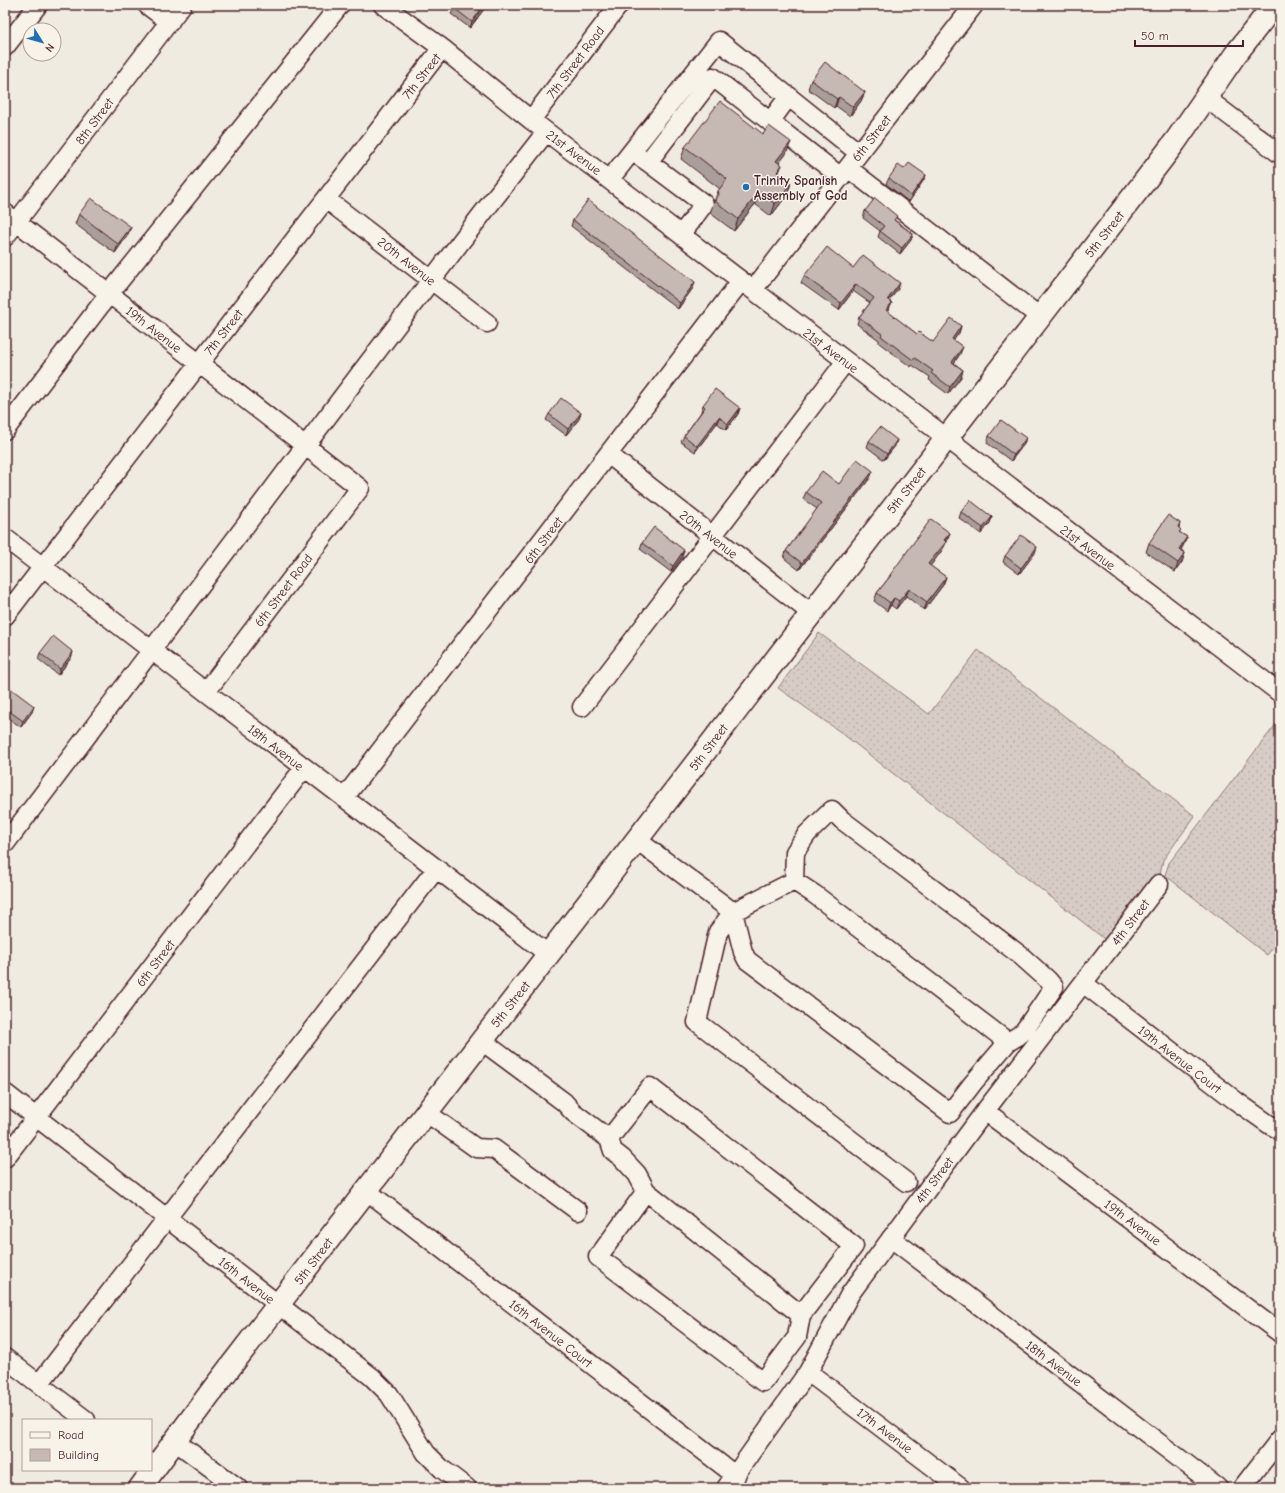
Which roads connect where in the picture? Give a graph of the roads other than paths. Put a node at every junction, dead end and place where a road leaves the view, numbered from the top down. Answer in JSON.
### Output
{"nodes":[{"id":1,"x":38,"y":5,"type":"edge"},
{"id":2,"x":147,"y":5,"type":"edge"},
{"id":3,"x":182,"y":5,"type":"edge"},
{"id":4,"x":340,"y":5,"type":"edge"},
{"id":5,"x":383,"y":5,"type":"edge"},
{"id":6,"x":619,"y":5,"type":"edge"},
{"id":7,"x":974,"y":5,"type":"edge"},
{"id":8,"x":1275,"y":10,"type":"edge"},
{"id":9,"x":170,"y":22,"type":"junction"},
{"id":10,"x":719,"y":41,"type":"junction"},
{"id":11,"x":5,"y":47,"type":"edge"},
{"id":12,"x":442,"y":48,"type":"junction"},
{"id":13,"x":712,"y":77,"type":"junction"},
{"id":14,"x":789,"y":96,"type":"junction"},
{"id":15,"x":1206,"y":98,"type":"junction"},
{"id":16,"x":531,"y":120,"type":"junction"},
{"id":17,"x":770,"y":122,"type":"junction"},
{"id":18,"x":546,"y":132,"type":"junction"},
{"id":19,"x":632,"y":151,"type":"junction"},
{"id":20,"x":859,"y":154,"type":"junction"},
{"id":21,"x":1280,"y":154,"type":"edge"},
{"id":22,"x":648,"y":162,"type":"junction"},
{"id":23,"x":844,"y":173,"type":"junction"},
{"id":24,"x":610,"y":179,"type":"junction"},
{"id":25,"x":326,"y":199,"type":"junction"},
{"id":26,"x":11,"y":218,"type":"edge"},
{"id":27,"x":681,"y":235,"type":"junction"},
{"id":28,"x":5,"y":237,"type":"edge"},
{"id":29,"x":431,"y":280,"type":"junction"},
{"id":30,"x":747,"y":286,"type":"junction"},
{"id":31,"x":109,"y":294,"type":"junction"},
{"id":32,"x":1040,"y":317,"type":"junction"},
{"id":33,"x":487,"y":323,"type":"dead end"},
{"id":34,"x":846,"y":362,"type":"junction"},
{"id":35,"x":198,"y":363,"type":"junction"},
{"id":36,"x":5,"y":430,"type":"edge"},
{"id":37,"x":946,"y":438,"type":"junction"},
{"id":38,"x":305,"y":446,"type":"junction"},
{"id":39,"x":608,"y":454,"type":"junction"},
{"id":40,"x":360,"y":488,"type":"joint"},
{"id":41,"x":712,"y":537,"type":"junction"},
{"id":42,"x":5,"y":538,"type":"edge"},
{"id":43,"x":43,"y":567,"type":"junction"},
{"id":44,"x":811,"y":613,"type":"junction"},
{"id":45,"x":5,"y":616,"type":"edge"},
{"id":46,"x":152,"y":651,"type":"junction"},
{"id":47,"x":206,"y":692,"type":"junction"},
{"id":48,"x":1280,"y":693,"type":"edge"},
{"id":49,"x":582,"y":708,"type":"dead end"},
{"id":50,"x":304,"y":768,"type":"junction"},
{"id":51,"x":344,"y":798,"type":"junction"},
{"id":52,"x":637,"y":840,"type":"junction"},
{"id":53,"x":5,"y":844,"type":"edge"},
{"id":54,"x":436,"y":869,"type":"junction"},
{"id":55,"x":794,"y":881,"type":"junction"},
{"id":56,"x":1159,"y":884,"type":"dead end"},
{"id":57,"x":733,"y":912,"type":"junction"},
{"id":58,"x":548,"y":954,"type":"junction"},
{"id":59,"x":1083,"y":983,"type":"junction"},
{"id":60,"x":482,"y":1041,"type":"junction"},
{"id":61,"x":1008,"y":1042,"type":"junction"},
{"id":62,"x":5,"y":1093,"type":"edge"},
{"id":63,"x":985,"y":1111,"type":"junction"},
{"id":64,"x":427,"y":1113,"type":"junction"},
{"id":65,"x":37,"y":1117,"type":"junction"},
{"id":66,"x":1280,"y":1130,"type":"edge"},
{"id":67,"x":609,"y":1139,"type":"junction"},
{"id":68,"x":5,"y":1158,"type":"edge"},
{"id":69,"x":906,"y":1182,"type":"dead end"},
{"id":70,"x":367,"y":1191,"type":"junction"},
{"id":71,"x":646,"y":1191,"type":"junction"},
{"id":72,"x":578,"y":1212,"type":"dead end"},
{"id":73,"x":167,"y":1219,"type":"junction"},
{"id":74,"x":891,"y":1238,"type":"junction"},
{"id":75,"x":279,"y":1305,"type":"junction"},
{"id":76,"x":801,"y":1315,"type":"junction"},
{"id":77,"x":1280,"y":1333,"type":"edge"},
{"id":78,"x":5,"y":1358,"type":"edge"},
{"id":79,"x":808,"y":1372,"type":"junction"},
{"id":80,"x":39,"y":1384,"type":"junction"},
{"id":81,"x":85,"y":1419,"type":"edge"},
{"id":82,"x":1280,"y":1439,"type":"edge"},
{"id":83,"x":175,"y":1441,"type":"junction"},
{"id":84,"x":1274,"y":1457,"type":"edge"},
{"id":85,"x":152,"y":1470,"type":"edge"},
{"id":86,"x":151,"y":1471,"type":"edge"},
{"id":87,"x":731,"y":1482,"type":"edge"},
{"id":88,"x":140,"y":1488,"type":"edge"},
{"id":89,"x":238,"y":1488,"type":"edge"},
{"id":90,"x":467,"y":1488,"type":"edge"},
{"id":91,"x":960,"y":1488,"type":"edge"},
{"id":92,"x":1218,"y":1488,"type":"edge"},
{"id":93,"x":1242,"y":1488,"type":"edge"}],
"edges":[{"from":1,"to":11,"type":"street"},
{"from":2,"to":9,"type":"street"},
{"from":3,"to":9,"type":"street","name":"8th Street"},
{"from":4,"to":31,"type":"street"},
{"from":5,"to":12,"type":"street","name":"21st Avenue"},
{"from":6,"to":16,"type":"street","name":"7th Street Road"},
{"from":7,"to":20,"type":"street","name":"6th Street"},
{"from":8,"to":15,"type":"main road","name":"5th Street"},
{"from":9,"to":26,"type":"street","name":"8th Street"},
{"from":10,"to":13,"type":"street"},
{"from":10,"to":14,"type":"street"},
{"from":10,"to":19,"type":"street"},
{"from":12,"to":16,"type":"street","name":"21st Avenue"},
{"from":12,"to":25,"type":"street","name":"7th Street"},
{"from":13,"to":17,"type":"street"},
{"from":13,"to":22,"type":"street"},
{"from":14,"to":17,"type":"street"},
{"from":14,"to":20,"type":"street"},
{"from":15,"to":21,"type":"street"},
{"from":15,"to":32,"type":"main road","name":"5th Street"},
{"from":16,"to":18,"type":"street","name":"21st Avenue"},
{"from":17,"to":23,"type":"street"},
{"from":18,"to":24,"type":"street","name":"21st Avenue"},
{"from":18,"to":29,"type":"street"},
{"from":19,"to":22,"type":"street"},
{"from":19,"to":24,"type":"street"},
{"from":20,"to":23,"type":"street","name":"6th Street"},
{"from":22,"to":27,"type":"street"},
{"from":23,"to":30,"type":"street","name":"6th Street"},
{"from":23,"to":32,"type":"street"},
{"from":24,"to":27,"type":"street","name":"21st Avenue"},
{"from":25,"to":29,"type":"street","name":"20th Avenue"},
{"from":25,"to":35,"type":"street","name":"7th Street"},
{"from":26,"to":28,"type":"street","name":"8th Street"},
{"from":26,"to":31,"type":"street","name":"19th Avenue"},
{"from":27,"to":30,"type":"street","name":"21st Avenue"},
{"from":29,"to":33,"type":"street","name":"20th Avenue"},
{"from":29,"to":38,"type":"street"},
{"from":30,"to":34,"type":"street","name":"21st Avenue"},
{"from":30,"to":39,"type":"street","name":"6th Street"},
{"from":31,"to":35,"type":"street","name":"19th Avenue"},
{"from":31,"to":36,"type":"street"},
{"from":32,"to":37,"type":"main road","name":"5th Street"},
{"from":34,"to":37,"type":"street","name":"21st Avenue"},
{"from":34,"to":41,"type":"street"},
{"from":35,"to":38,"type":"street","name":"19th Avenue"},
{"from":35,"to":43,"type":"street","name":"7th Street"},
{"from":37,"to":44,"type":"main road","name":"5th Street"},
{"from":37,"to":48,"type":"street","name":"21st Avenue"},
{"from":38,"to":40,"type":"street","name":"19th Avenue"},
{"from":38,"to":46,"type":"street"},
{"from":39,"to":41,"type":"street","name":"20th Avenue"},
{"from":39,"to":51,"type":"street","name":"6th Street"},
{"from":40,"to":47,"type":"street","name":"6th Street Road"},
{"from":41,"to":44,"type":"street","name":"20th Avenue"},
{"from":41,"to":49,"type":"street"},
{"from":42,"to":43,"type":"street","name":"18th Avenue"},
{"from":43,"to":45,"type":"street","name":"7th Street"},
{"from":43,"to":46,"type":"street","name":"18th Avenue"},
{"from":44,"to":52,"type":"main road","name":"5th Street"},
{"from":46,"to":47,"type":"street","name":"18th Avenue"},
{"from":46,"to":53,"type":"street"},
{"from":47,"to":50,"type":"street","name":"18th Avenue"},
{"from":50,"to":51,"type":"street","name":"18th Avenue"},
{"from":50,"to":65,"type":"street","name":"6th Street"},
{"from":51,"to":54,"type":"street","name":"18th Avenue"},
{"from":52,"to":57,"type":"street"},
{"from":52,"to":58,"type":"main road","name":"5th Street"},
{"from":54,"to":58,"type":"street","name":"18th Avenue"},
{"from":54,"to":73,"type":"street"},
{"from":55,"to":57,"type":"street"},
{"from":55,"to":61,"type":"street"},
{"from":55,"to":61,"type":"street"},
{"from":56,"to":59,"type":"street","name":"4th Street"},
{"from":57,"to":61,"type":"street"},
{"from":57,"to":69,"type":"street"},
{"from":58,"to":60,"type":"main road","name":"5th Street"},
{"from":59,"to":63,"type":"street","name":"4th Street"},
{"from":59,"to":66,"type":"street","name":"19th Avenue Court"},
{"from":60,"to":64,"type":"main road","name":"5th Street"},
{"from":60,"to":67,"type":"street"},
{"from":62,"to":65,"type":"street","name":"16th Avenue"},
{"from":63,"to":74,"type":"street","name":"4th Street"},
{"from":63,"to":77,"type":"street","name":"19th Avenue"},
{"from":64,"to":70,"type":"main road","name":"5th Street"},
{"from":64,"to":72,"type":"street"},
{"from":65,"to":68,"type":"street","name":"6th Street"},
{"from":65,"to":73,"type":"street","name":"16th Avenue"},
{"from":67,"to":71,"type":"street"},
{"from":67,"to":76,"type":"street"},
{"from":70,"to":75,"type":"main road","name":"5th Street"},
{"from":70,"to":87,"type":"street","name":"16th Avenue Court"},
{"from":71,"to":76,"type":"street"},
{"from":71,"to":76,"type":"street"},
{"from":73,"to":75,"type":"street","name":"16th Avenue"},
{"from":73,"to":80,"type":"street"},
{"from":74,"to":79,"type":"street","name":"4th Street"},
{"from":74,"to":92,"type":"street","name":"18th Avenue"},
{"from":75,"to":83,"type":"main road","name":"5th Street"},
{"from":75,"to":90,"type":"street","name":"16th Avenue"},
{"from":78,"to":80,"type":"street"},
{"from":79,"to":87,"type":"street","name":"4th Street"},
{"from":79,"to":91,"type":"street","name":"17th Avenue"},
{"from":80,"to":81,"type":"street"},
{"from":82,"to":84,"type":"street"},
{"from":83,"to":85,"type":"main road","name":"5th Street"},
{"from":83,"to":89,"type":"street"},
{"from":84,"to":93,"type":"street"},
{"from":86,"to":88,"type":"main road","name":"5th Street"}]}
